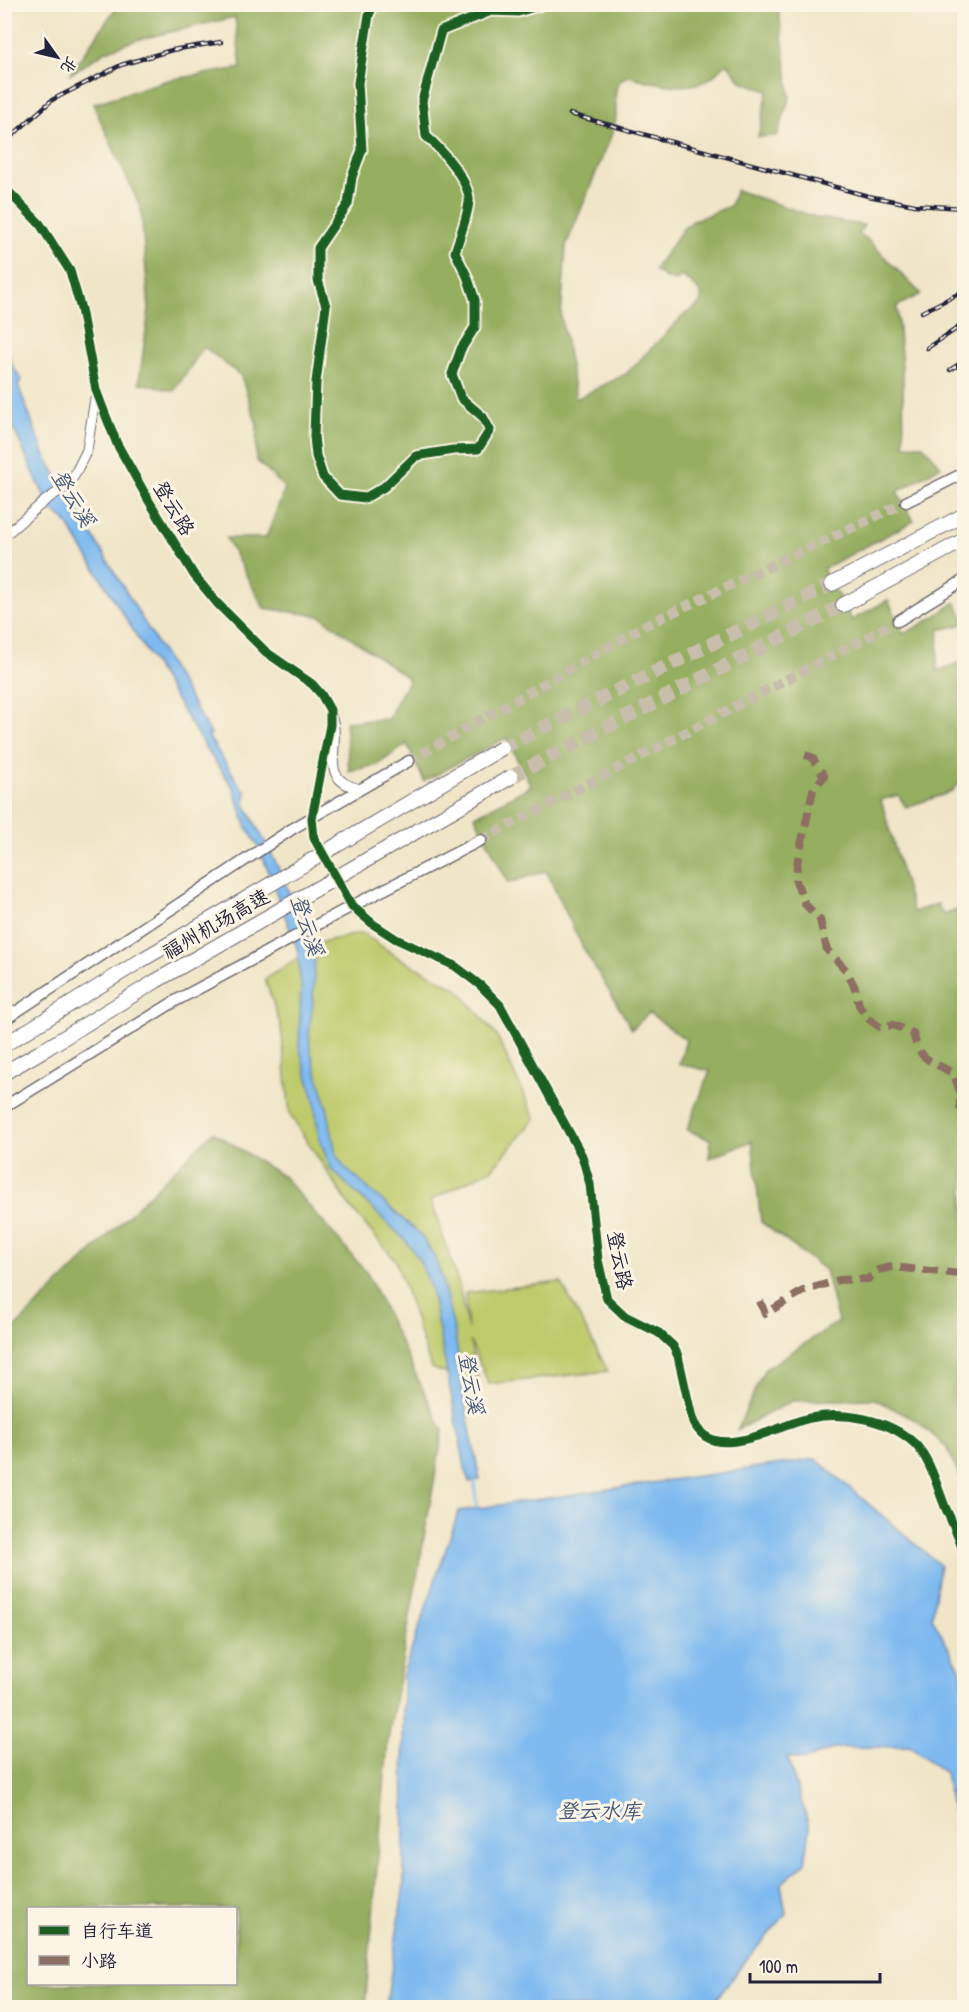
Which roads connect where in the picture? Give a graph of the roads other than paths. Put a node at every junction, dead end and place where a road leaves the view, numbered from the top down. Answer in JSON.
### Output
{"nodes":[{"id":1,"x":4,"y":187,"type":"edge"},
{"id":2,"x":96,"y":390,"type":"junction"},
{"id":3,"x":964,"y":473,"type":"edge"},
{"id":4,"x":906,"y":502,"type":"tunnel mouth"},
{"id":5,"x":964,"y":515,"type":"edge"},
{"id":6,"x":4,"y":536,"type":"edge"},
{"id":7,"x":964,"y":540,"type":"edge"},
{"id":8,"x":964,"y":580,"type":"edge"},
{"id":9,"x":832,"y":584,"type":"tunnel mouth"},
{"id":10,"x":843,"y":605,"type":"tunnel mouth"},
{"id":11,"x":898,"y":621,"type":"tunnel mouth"},
{"id":12,"x":330,"y":710,"type":"junction"},
{"id":13,"x":334,"y":723,"type":"junction"},
{"id":14,"x":502,"y":748,"type":"tunnel mouth"},
{"id":15,"x":408,"y":761,"type":"tunnel mouth"},
{"id":16,"x":511,"y":777,"type":"tunnel mouth"},
{"id":17,"x":360,"y":789,"type":"junction"},
{"id":18,"x":312,"y":818,"type":"junction"},
{"id":19,"x":481,"y":840,"type":"tunnel mouth"},
{"id":20,"x":352,"y":906,"type":"junction"},
{"id":21,"x":4,"y":1005,"type":"edge"},
{"id":22,"x":17,"y":1012,"type":"junction"},
{"id":23,"x":4,"y":1020,"type":"edge"},
{"id":24,"x":4,"y":1045,"type":"edge"},
{"id":25,"x":4,"y":1073,"type":"edge"},
{"id":26,"x":4,"y":1107,"type":"edge"},
{"id":27,"x":964,"y":1555,"type":"edge"}],
"edges":[{"from":1,"to":2,"type":"street","name":"登云路"},
{"from":2,"to":6,"type":"street"},
{"from":2,"to":12,"type":"street","name":"登云路"},
{"from":3,"to":4,"type":"main road"},
{"from":5,"to":9,"type":"highway"},
{"from":7,"to":10,"type":"highway"},
{"from":8,"to":11,"type":"main road"},
{"from":12,"to":13,"type":"street"},
{"from":12,"to":18,"type":"street","name":"登云路"},
{"from":13,"to":17,"type":"street"},
{"from":13,"to":18,"type":"street"},
{"from":14,"to":24,"type":"highway","name":"福州机场高速","bridge":true},
{"from":15,"to":17,"type":"main road"},
{"from":16,"to":25,"type":"highway","name":"福州机场高速","bridge":true},
{"from":17,"to":18,"type":"main road"},
{"from":18,"to":20,"type":"street","name":"登云路"},
{"from":18,"to":22,"type":"main road"},
{"from":19,"to":20,"type":"main road"},
{"from":20,"to":26,"type":"main road"},
{"from":20,"to":27,"type":"street","name":"登云路"},
{"from":21,"to":22,"type":"street"},
{"from":22,"to":23,"type":"main road"}]}
